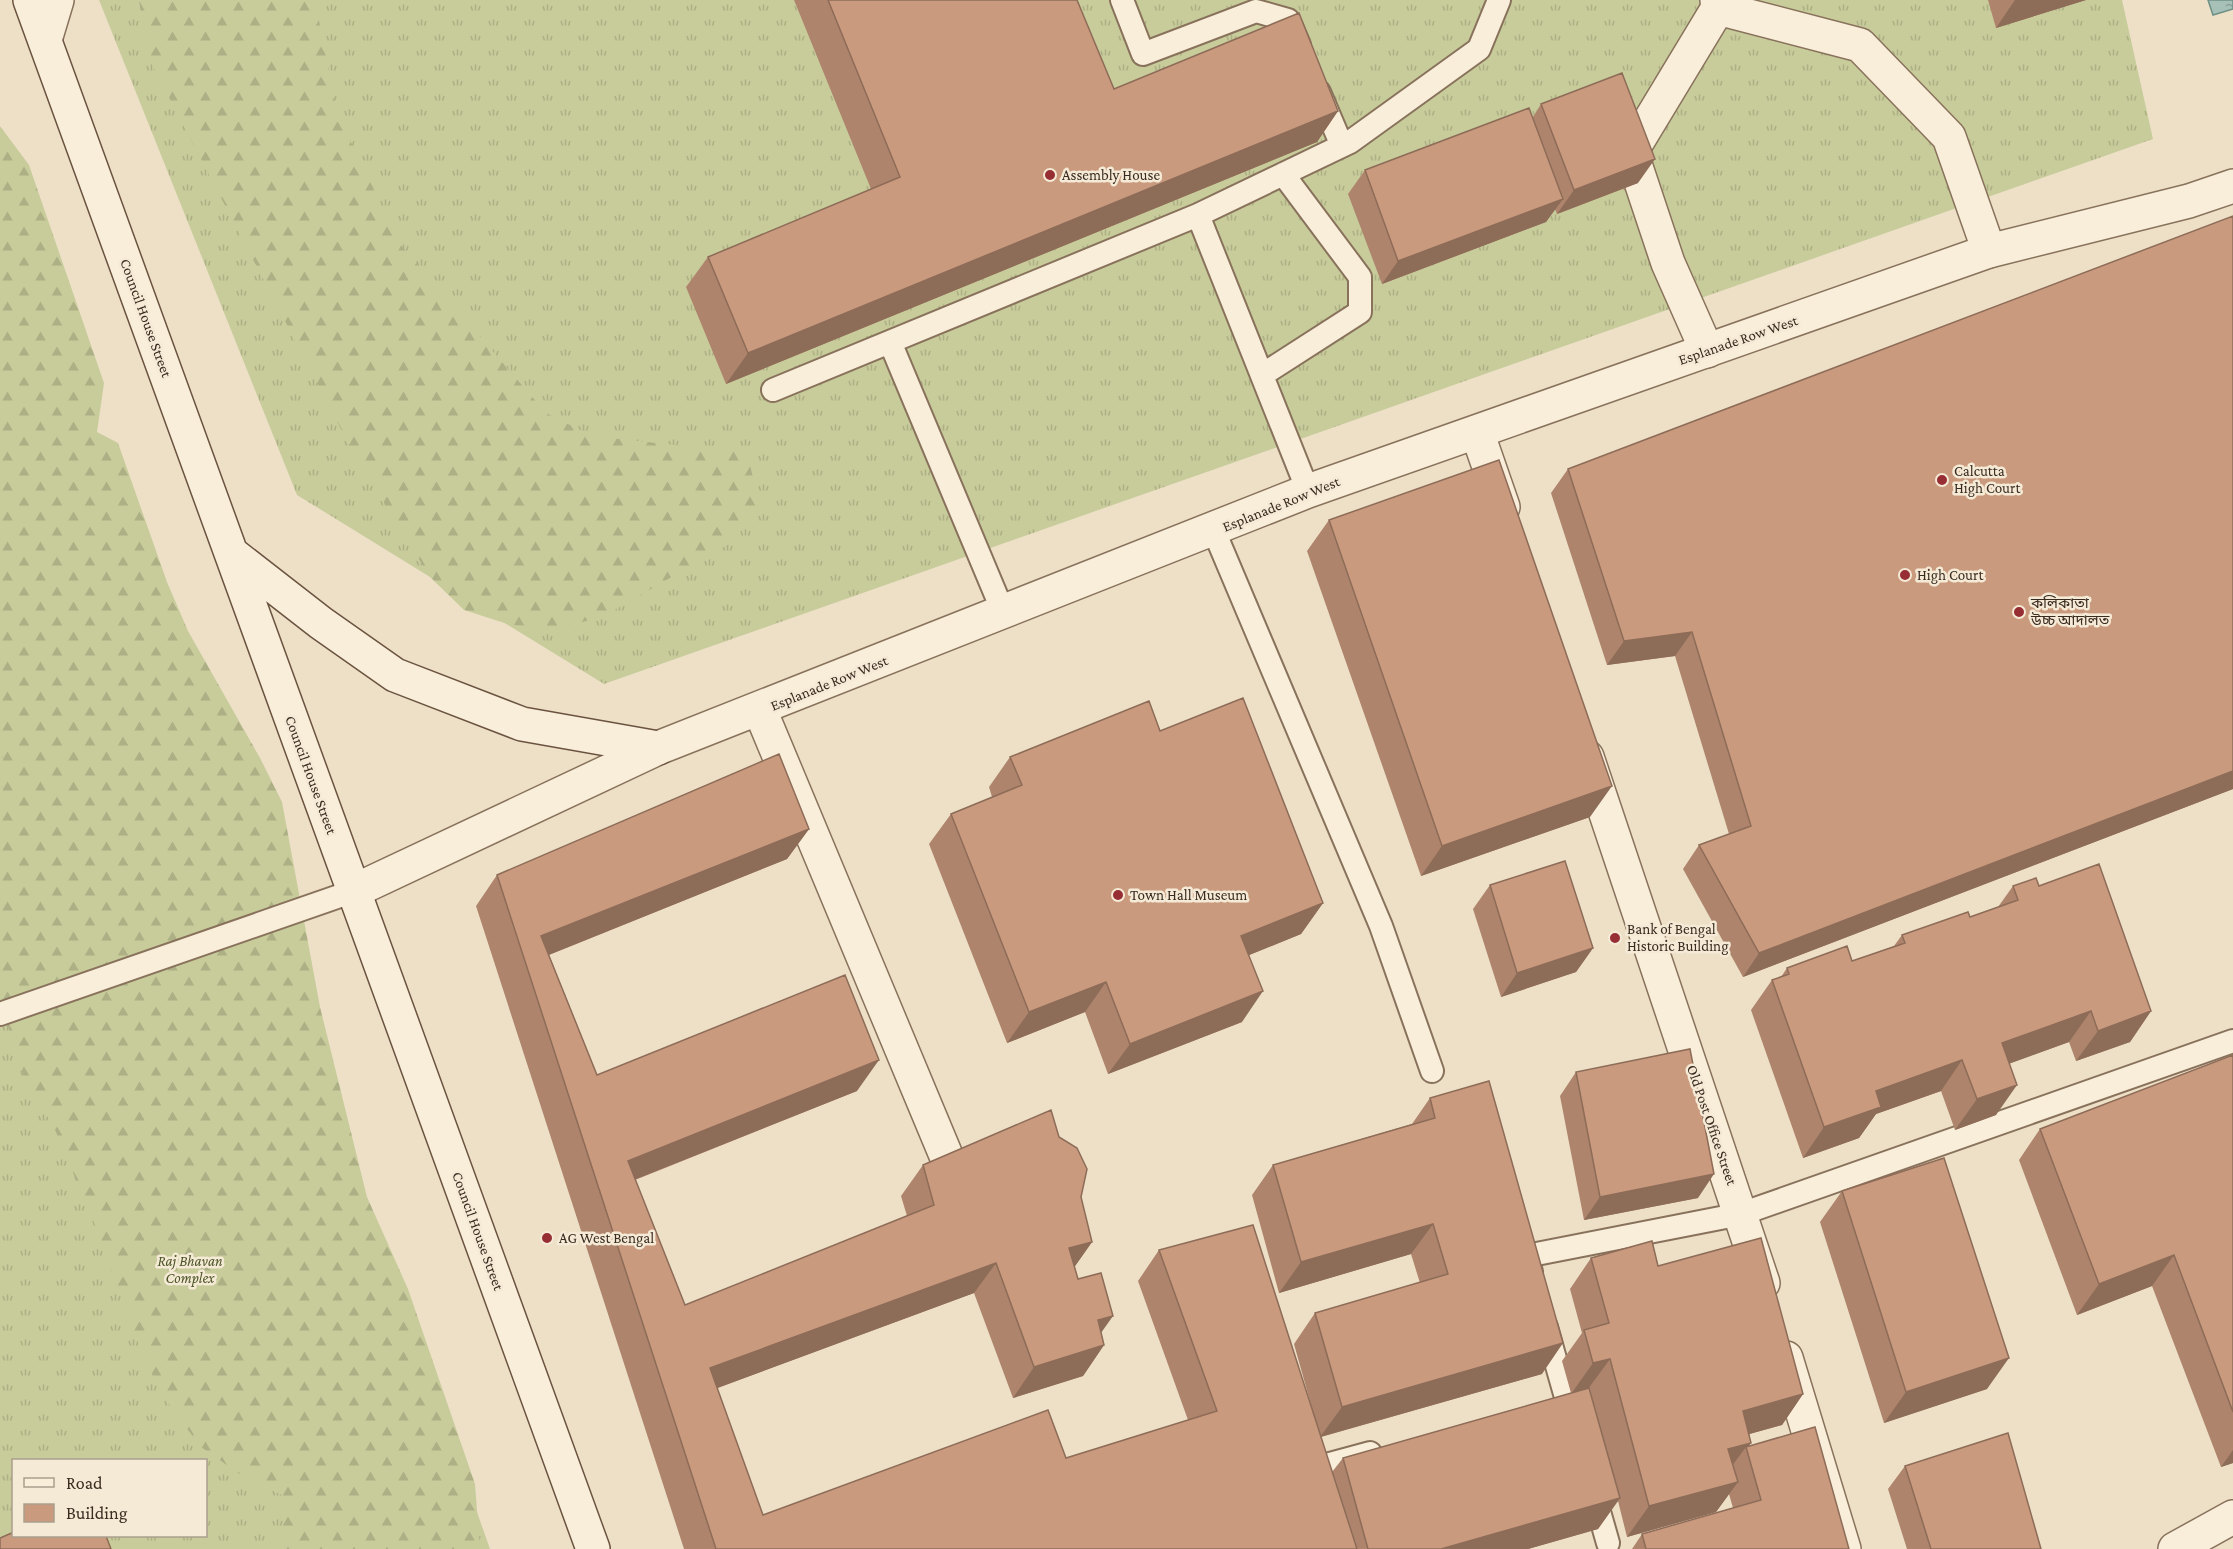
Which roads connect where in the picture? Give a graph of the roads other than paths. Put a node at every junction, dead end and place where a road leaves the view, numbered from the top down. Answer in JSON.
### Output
{"nodes":[{"id":1,"x":30,"y":0,"type":"edge"},
{"id":2,"x":57,"y":0,"type":"edge"},
{"id":3,"x":1122,"y":0,"type":"edge"},
{"id":4,"x":1499,"y":0,"type":"edge"},
{"id":5,"x":1718,"y":4,"type":"edge"},
{"id":6,"x":45,"y":40,"type":"junction"},
{"id":7,"x":1342,"y":146,"type":"junction"},
{"id":8,"x":1283,"y":174,"type":"junction"},
{"id":9,"x":2233,"y":186,"type":"edge"},
{"id":10,"x":1198,"y":214,"type":"junction"},
{"id":11,"x":1989,"y":251,"type":"junction"},
{"id":12,"x":890,"y":342,"type":"junction"},
{"id":13,"x":1707,"y":351,"type":"junction"},
{"id":14,"x":1262,"y":375,"type":"junction"},
{"id":15,"x":773,"y":390,"type":"dead end"},
{"id":16,"x":1477,"y":432,"type":"junction"},
{"id":17,"x":1308,"y":491,"type":"junction"},
{"id":18,"x":1214,"y":531,"type":"junction"},
{"id":19,"x":1512,"y":534,"type":"edge"},
{"id":20,"x":231,"y":553,"type":"junction"},
{"id":21,"x":1004,"y":614,"type":"junction"},
{"id":22,"x":760,"y":710,"type":"junction"},
{"id":23,"x":1577,"y":726,"type":"edge"},
{"id":24,"x":658,"y":748,"type":"junction"},
{"id":25,"x":354,"y":891,"type":"junction"},
{"id":26,"x":0,"y":1014,"type":"edge"},
{"id":27,"x":2233,"y":1041,"type":"edge"},
{"id":28,"x":1432,"y":1071,"type":"dead end"},
{"id":29,"x":950,"y":1165,"type":"edge"},
{"id":30,"x":1742,"y":1214,"type":"junction"},
{"id":31,"x":1535,"y":1289,"type":"edge"},
{"id":32,"x":1542,"y":1311,"type":"edge"},
{"id":33,"x":1567,"y":1400,"type":"junction"},
{"id":34,"x":1545,"y":1406,"type":"edge"},
{"id":35,"x":1580,"y":1444,"type":"edge"},
{"id":36,"x":1389,"y":1448,"type":"edge"},
{"id":37,"x":1311,"y":1469,"type":"edge"},
{"id":38,"x":1589,"y":1477,"type":"edge"},
{"id":39,"x":2233,"y":1517,"type":"edge"},
{"id":40,"x":1608,"y":1543,"type":"dead end"},
{"id":41,"x":593,"y":1549,"type":"edge"},
{"id":42,"x":1844,"y":1549,"type":"edge"},
{"id":43,"x":2175,"y":1549,"type":"edge"}],
"edges":[{"from":1,"to":6,"type":"street","name":"Council House Street"},
{"from":2,"to":6,"type":"street"},
{"from":3,"to":7,"type":"lane"},
{"from":4,"to":7,"type":"lane"},
{"from":5,"to":11,"type":"street"},
{"from":5,"to":13,"type":"street"},
{"from":6,"to":20,"type":"street","name":"Council House Street"},
{"from":7,"to":8,"type":"lane"},
{"from":8,"to":10,"type":"lane"},
{"from":8,"to":14,"type":"lane"},
{"from":9,"to":11,"type":"street","name":"Esplanade Row West"},
{"from":10,"to":12,"type":"lane"},
{"from":10,"to":14,"type":"lane"},
{"from":11,"to":13,"type":"street","name":"Esplanade Row West"},
{"from":12,"to":15,"type":"lane"},
{"from":12,"to":21,"type":"lane"},
{"from":13,"to":16,"type":"street","name":"Esplanade Row West"},
{"from":14,"to":17,"type":"lane"},
{"from":16,"to":17,"type":"street","name":"Esplanade Row West"},
{"from":16,"to":19,"type":"street"},
{"from":17,"to":18,"type":"street","name":"Esplanade Row West"},
{"from":18,"to":21,"type":"street","name":"Esplanade Row West"},
{"from":18,"to":28,"type":"lane"},
{"from":20,"to":24,"type":"street"},
{"from":20,"to":25,"type":"street","name":"Council House Street"},
{"from":21,"to":22,"type":"street","name":"Esplanade Row West"},
{"from":22,"to":24,"type":"street","name":"Esplanade Row West"},
{"from":22,"to":29,"type":"street"},
{"from":23,"to":30,"type":"street","name":"Old Post Office Street"},
{"from":24,"to":25,"type":"street","name":"Esplanade Row West"},
{"from":25,"to":26,"type":"lane"},
{"from":25,"to":41,"type":"street","name":"Council House Street"},
{"from":27,"to":30,"type":"lane"},
{"from":30,"to":31,"type":"lane"},
{"from":30,"to":42,"type":"street","name":"Old Post Office Street"},
{"from":32,"to":33,"type":"lane"},
{"from":33,"to":34,"type":"lane"},
{"from":33,"to":35,"type":"lane"},
{"from":36,"to":37,"type":"lane"},
{"from":38,"to":40,"type":"lane"},
{"from":39,"to":43,"type":"street"}]}
